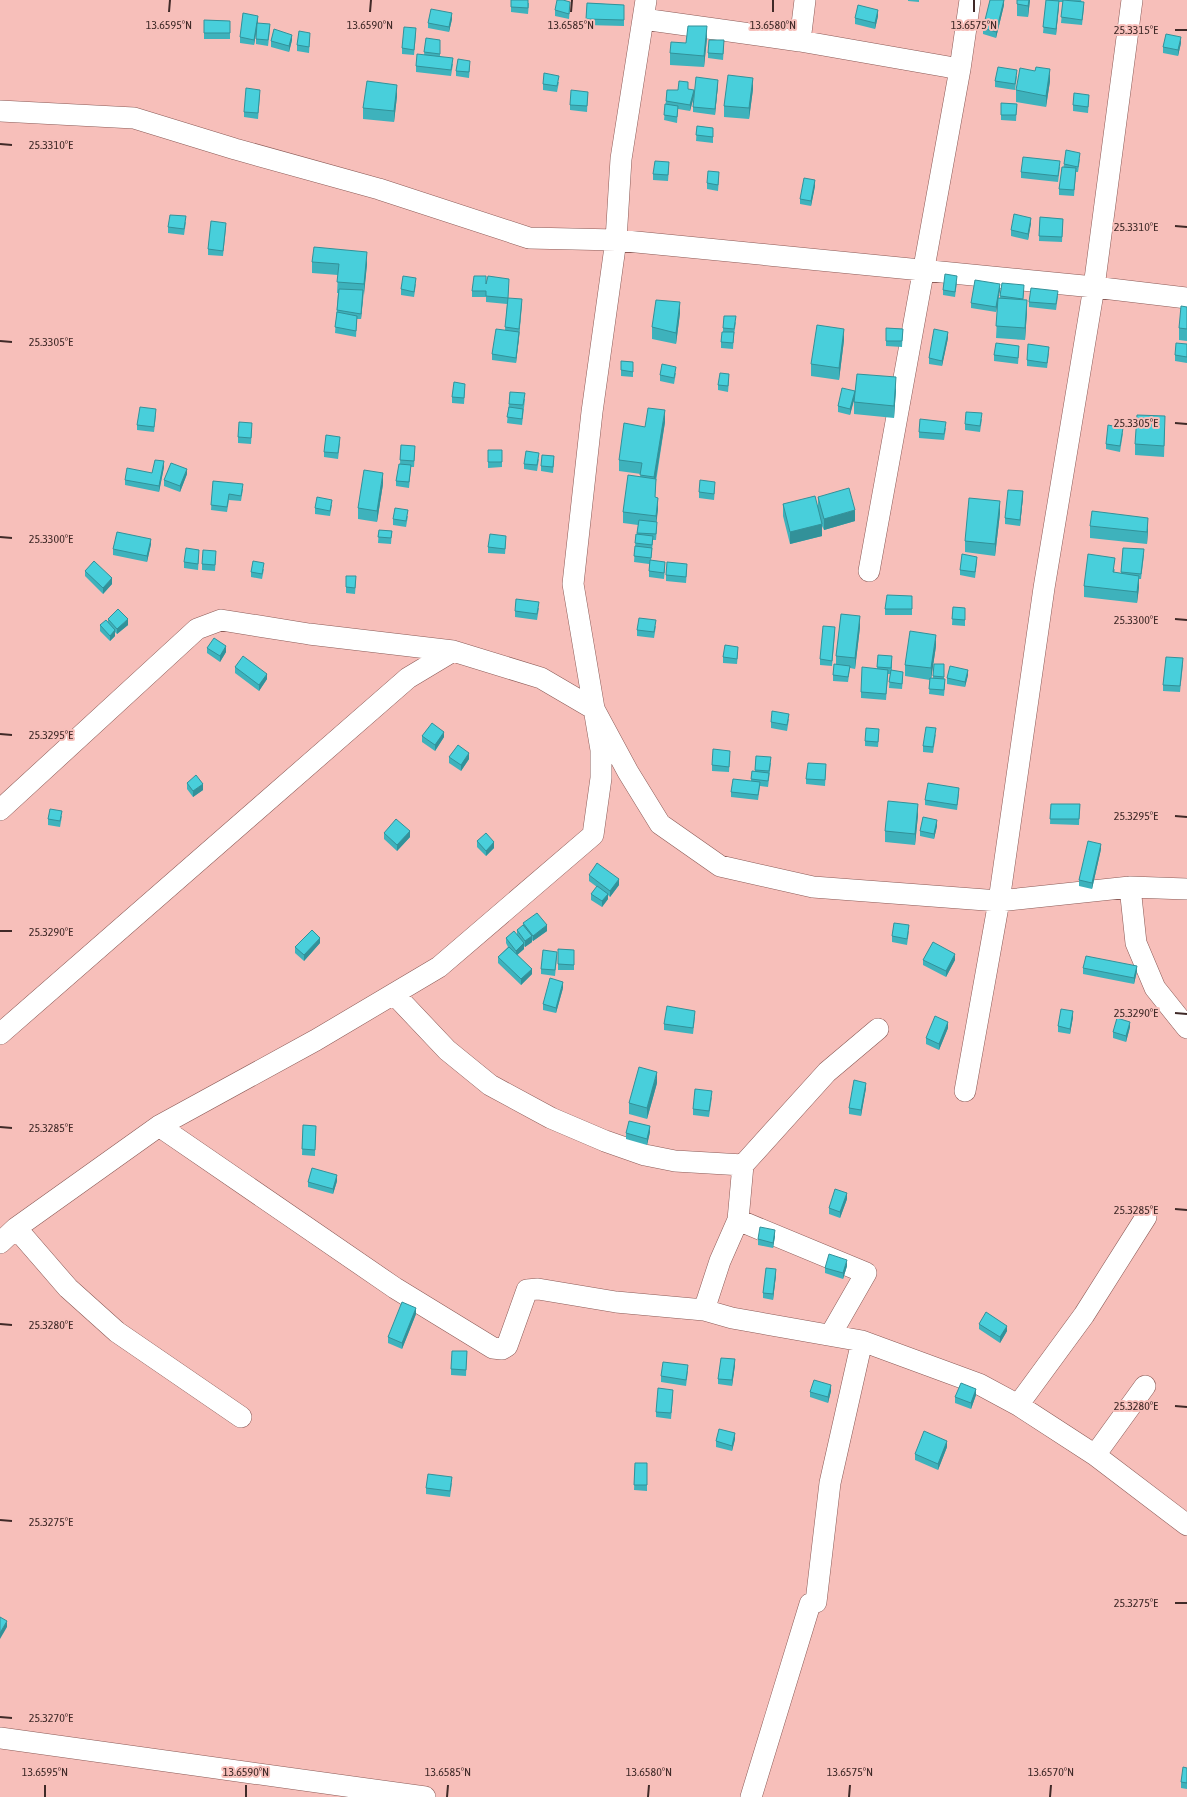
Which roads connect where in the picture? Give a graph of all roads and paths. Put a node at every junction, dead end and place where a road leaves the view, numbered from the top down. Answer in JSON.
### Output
{"nodes":[{"id":1,"x":806,"y":0,"type":"edge"},
{"id":2,"x":970,"y":0,"type":"edge"},
{"id":3,"x":1132,"y":0,"type":"edge"},
{"id":4,"x":644,"y":10,"type":"edge"},
{"id":5,"x":800,"y":41,"type":"junction"},
{"id":6,"x":960,"y":69,"type":"junction"},
{"id":7,"x":0,"y":110,"type":"edge"},
{"id":8,"x":616,"y":240,"type":"junction"},
{"id":9,"x":924,"y":270,"type":"junction"},
{"id":10,"x":1094,"y":287,"type":"junction"},
{"id":11,"x":1187,"y":298,"type":"edge"},
{"id":12,"x":869,"y":571,"type":"dead end"},
{"id":13,"x":453,"y":651,"type":"junction"},
{"id":14,"x":594,"y":709,"type":"junction"},
{"id":15,"x":0,"y":810,"type":"edge"},
{"id":16,"x":1130,"y":887,"type":"junction"},
{"id":17,"x":1187,"y":889,"type":"edge"},
{"id":18,"x":999,"y":901,"type":"junction"},
{"id":19,"x":395,"y":995,"type":"junction"},
{"id":20,"x":1187,"y":1028,"type":"edge"},
{"id":21,"x":878,"y":1029,"type":"dead end"},
{"id":22,"x":0,"y":1034,"type":"edge"},
{"id":23,"x":964,"y":1091,"type":"dead end"},
{"id":24,"x":159,"y":1126,"type":"junction"},
{"id":25,"x":744,"y":1165,"type":"junction"},
{"id":26,"x":1146,"y":1217,"type":"dead end"},
{"id":27,"x":738,"y":1220,"type":"junction"},
{"id":28,"x":16,"y":1228,"type":"junction"},
{"id":29,"x":0,"y":1243,"type":"edge"},
{"id":30,"x":704,"y":1310,"type":"junction"},
{"id":31,"x":831,"y":1334,"type":"junction"},
{"id":32,"x":862,"y":1341,"type":"junction"},
{"id":33,"x":1145,"y":1386,"type":"dead end"},
{"id":34,"x":1018,"y":1405,"type":"junction"},
{"id":35,"x":241,"y":1417,"type":"dead end"},
{"id":36,"x":1096,"y":1456,"type":"junction"},
{"id":37,"x":1187,"y":1524,"type":"edge"},
{"id":38,"x":0,"y":1738,"type":"edge"},
{"id":39,"x":400,"y":1796,"type":"edge"},
{"id":40,"x":425,"y":1797,"type":"edge"},
{"id":41,"x":751,"y":1797,"type":"edge"}],
"edges":[{"from":1,"to":5,"type":"street"},
{"from":2,"to":6,"type":"street"},
{"from":3,"to":10,"type":"street"},
{"from":4,"to":5,"type":"street"},
{"from":4,"to":8,"type":"street"},
{"from":5,"to":6,"type":"street"},
{"from":6,"to":9,"type":"street"},
{"from":7,"to":8,"type":"street"},
{"from":8,"to":9,"type":"street"},
{"from":8,"to":14,"type":"street"},
{"from":9,"to":10,"type":"street"},
{"from":9,"to":12,"type":"street"},
{"from":10,"to":11,"type":"street"},
{"from":10,"to":18,"type":"street"},
{"from":13,"to":14,"type":"street"},
{"from":13,"to":15,"type":"street"},
{"from":13,"to":22,"type":"street"},
{"from":14,"to":18,"type":"street"},
{"from":14,"to":19,"type":"street"},
{"from":16,"to":17,"type":"street"},
{"from":16,"to":18,"type":"street"},
{"from":16,"to":20,"type":"street"},
{"from":18,"to":23,"type":"street"},
{"from":19,"to":24,"type":"street"},
{"from":19,"to":25,"type":"street"},
{"from":21,"to":25,"type":"street"},
{"from":24,"to":28,"type":"street"},
{"from":24,"to":30,"type":"street"},
{"from":25,"to":27,"type":"street"},
{"from":26,"to":34,"type":"street"},
{"from":27,"to":30,"type":"street"},
{"from":27,"to":31,"type":"street"},
{"from":28,"to":29,"type":"street"},
{"from":28,"to":35,"type":"street"},
{"from":30,"to":31,"type":"street"},
{"from":31,"to":32,"type":"street"},
{"from":32,"to":34,"type":"street"},
{"from":32,"to":41,"type":"street"},
{"from":33,"to":36,"type":"street"},
{"from":34,"to":36,"type":"street"},
{"from":36,"to":37,"type":"street"},
{"from":38,"to":39,"type":"street"},
{"from":39,"to":40,"type":"street"}]}
